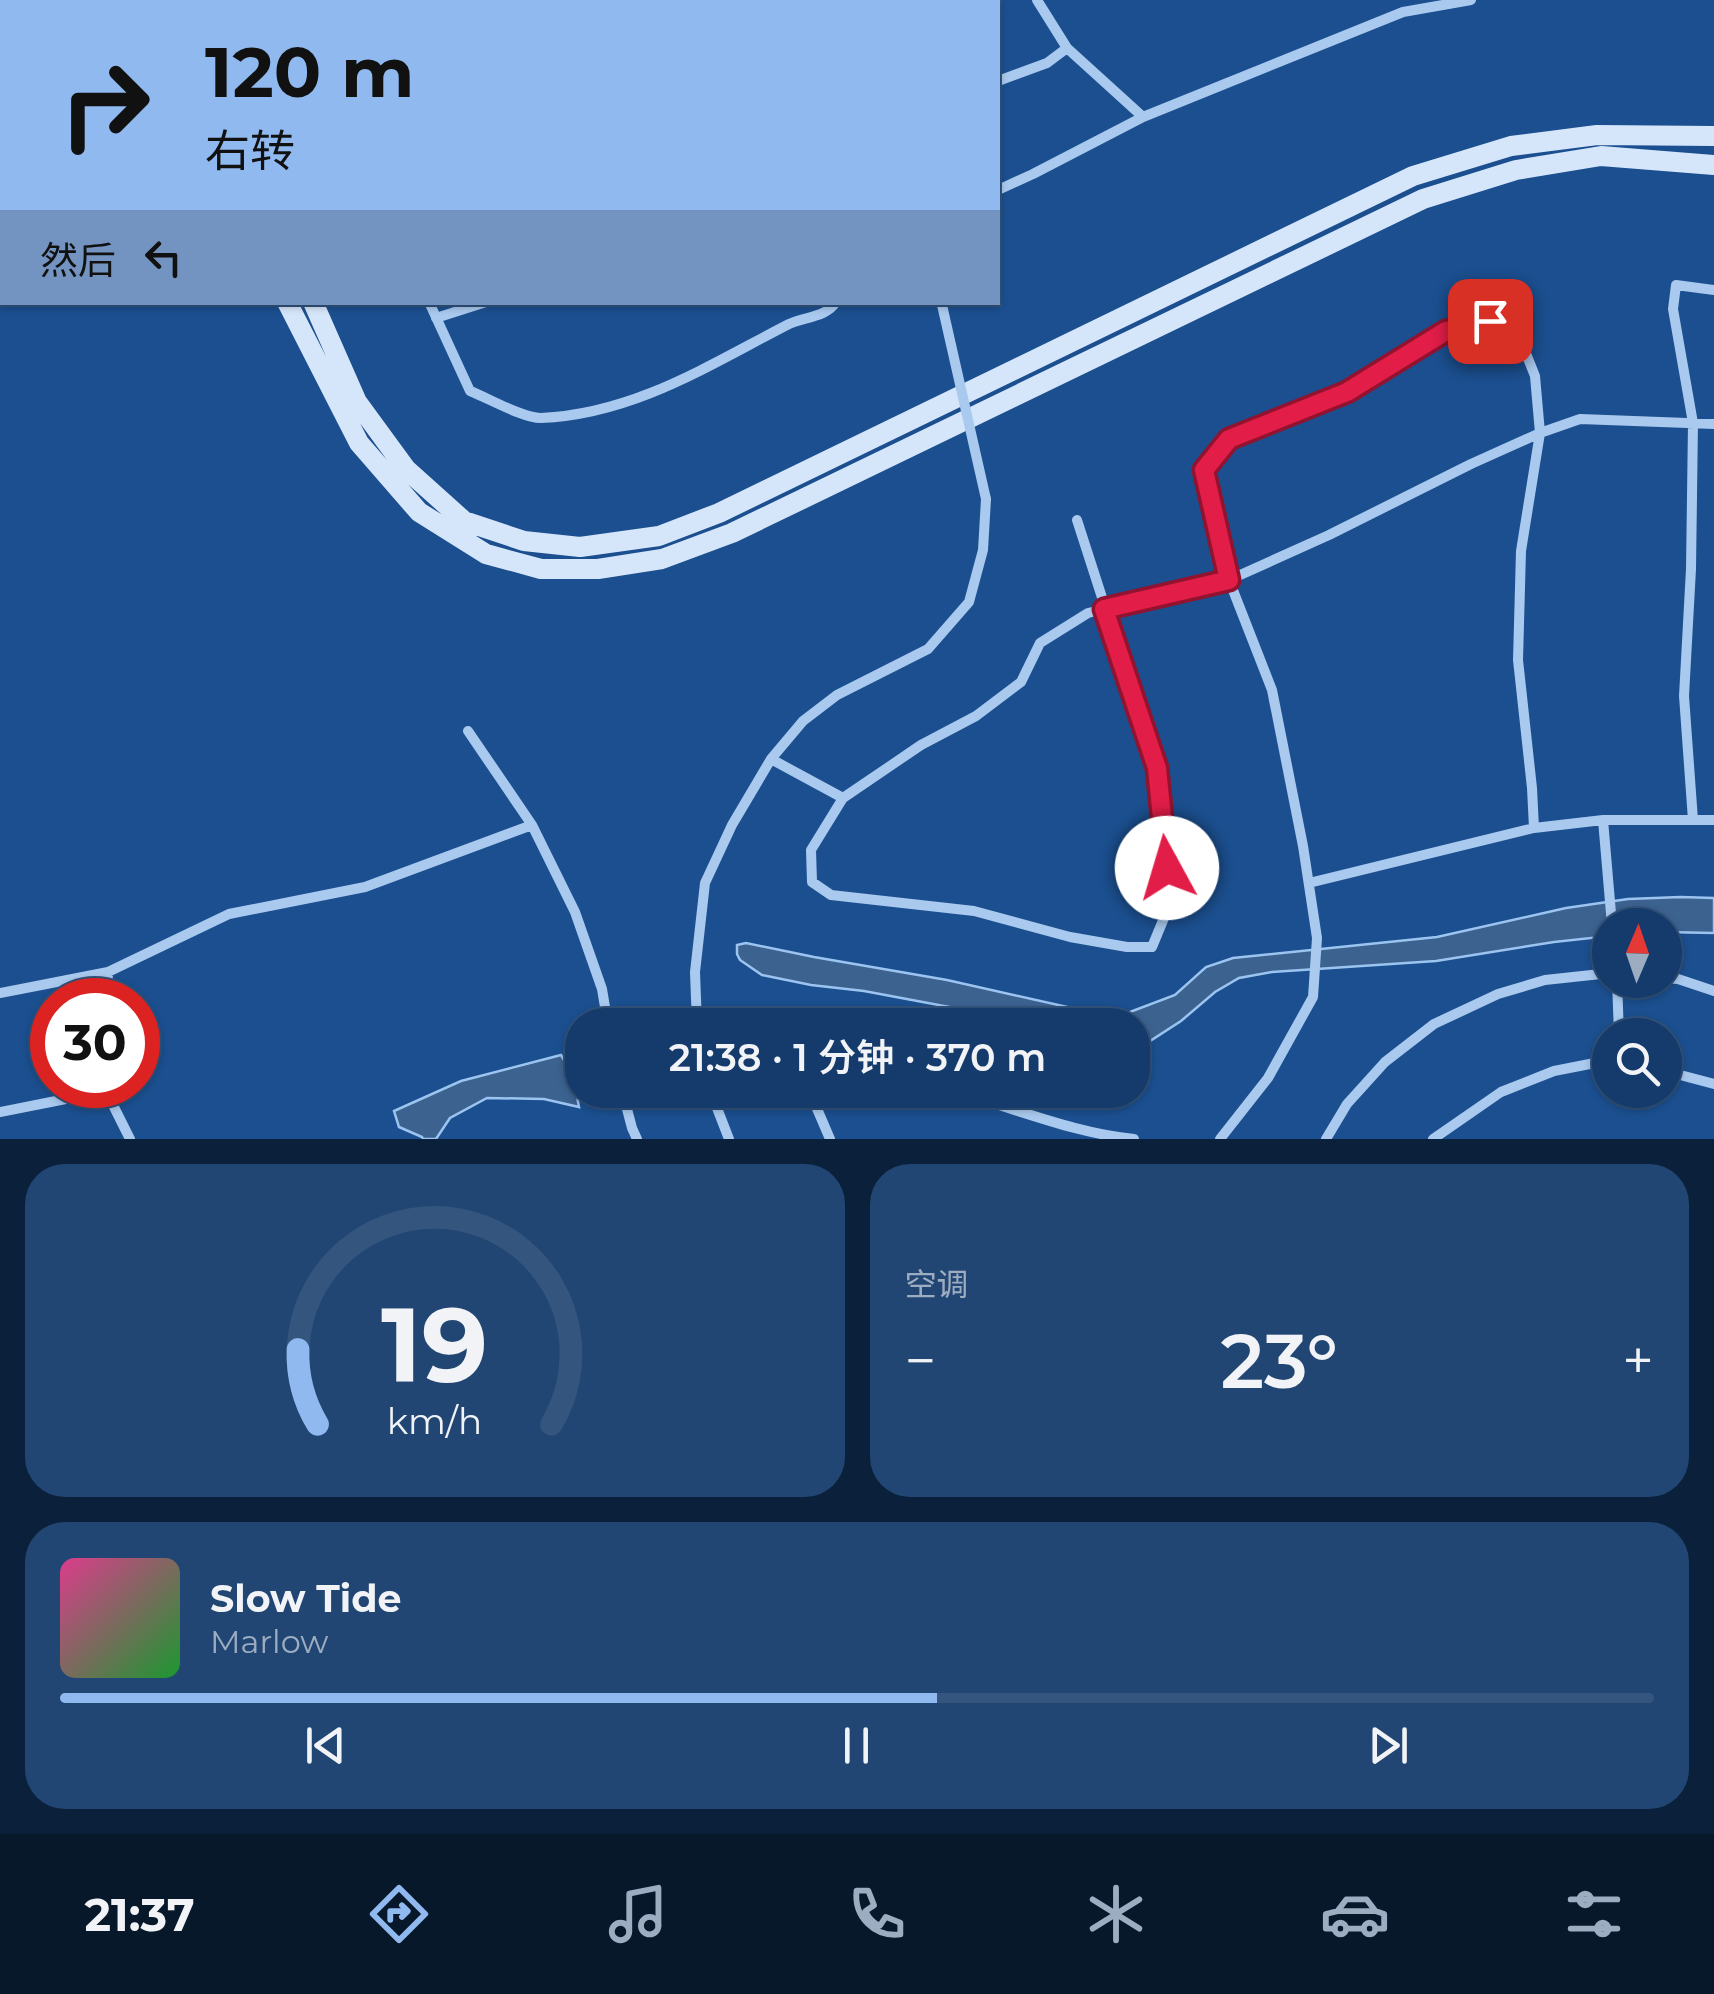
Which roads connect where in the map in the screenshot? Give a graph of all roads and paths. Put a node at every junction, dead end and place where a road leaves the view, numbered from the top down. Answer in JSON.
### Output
{"nodes":[{"id":1,"x":1037,"y":0,"type":"edge"},
{"id":2,"x":1470,"y":0,"type":"edge"},
{"id":3,"x":1067,"y":48,"type":"junction"},
{"id":4,"x":1000,"y":79,"type":"edge"},
{"id":5,"x":1144,"y":117,"type":"junction"},
{"id":6,"x":1714,"y":136,"type":"edge"},
{"id":7,"x":1714,"y":165,"type":"edge"},
{"id":8,"x":1000,"y":189,"type":"edge"},
{"id":9,"x":1714,"y":290,"type":"edge"},
{"id":10,"x":290,"y":305,"type":"edge"},
{"id":11,"x":314,"y":305,"type":"edge"},
{"id":12,"x":430,"y":305,"type":"edge"},
{"id":13,"x":477,"y":305,"type":"edge"},
{"id":14,"x":834,"y":305,"type":"edge"},
{"id":15,"x":942,"y":305,"type":"edge"},
{"id":16,"x":436,"y":318,"type":"junction"},
{"id":17,"x":1693,"y":423,"type":"junction"},
{"id":18,"x":1714,"y":424,"type":"edge"},
{"id":19,"x":1540,"y":433,"type":"junction"},
{"id":20,"x":1077,"y":520,"type":"dead end"},
{"id":21,"x":1229,"y":580,"type":"junction"},
{"id":22,"x":1104,"y":609,"type":"junction"},
{"id":23,"x":468,"y":731,"type":"dead end"},
{"id":24,"x":772,"y":759,"type":"junction"},
{"id":25,"x":842,"y":798,"type":"junction"},
{"id":26,"x":1603,"y":820,"type":"junction"},
{"id":27,"x":1694,"y":820,"type":"junction"},
{"id":28,"x":1714,"y":820,"type":"edge"},
{"id":29,"x":532,"y":825,"type":"junction"},
{"id":30,"x":1534,"y":828,"type":"junction"},
{"id":31,"x":1309,"y":883,"type":"junction"},
{"id":32,"x":1610,"y":908,"type":"edge"},
{"id":33,"x":108,"y":972,"type":"junction"},
{"id":34,"x":1592,"y":975,"type":"edge"},
{"id":35,"x":108,"y":978,"type":"edge"},
{"id":36,"x":1682,"y":980,"type":"edge"},
{"id":37,"x":1714,"y":991,"type":"edge"},
{"id":38,"x":0,"y":994,"type":"edge"},
{"id":39,"x":605,"y":1008,"type":"edge"},
{"id":40,"x":697,"y":1008,"type":"edge"},
{"id":41,"x":1592,"y":1064,"type":"edge"},
{"id":42,"x":1682,"y":1075,"type":"edge"},
{"id":43,"x":1714,"y":1084,"type":"edge"},
{"id":44,"x":30,"y":1105,"type":"edge"},
{"id":45,"x":115,"y":1108,"type":"edge"},
{"id":46,"x":628,"y":1108,"type":"edge"},
{"id":47,"x":717,"y":1108,"type":"edge"},
{"id":48,"x":816,"y":1108,"type":"edge"},
{"id":49,"x":1013,"y":1108,"type":"edge"},
{"id":50,"x":0,"y":1112,"type":"edge"},
{"id":51,"x":130,"y":1139,"type":"edge"},
{"id":52,"x":637,"y":1139,"type":"edge"},
{"id":53,"x":729,"y":1139,"type":"edge"},
{"id":54,"x":830,"y":1139,"type":"edge"},
{"id":55,"x":1134,"y":1139,"type":"edge"},
{"id":56,"x":1220,"y":1139,"type":"edge"},
{"id":57,"x":1326,"y":1139,"type":"edge"},
{"id":58,"x":1433,"y":1139,"type":"edge"}],
"edges":[{"from":1,"to":3,"type":"street"},
{"from":2,"to":5,"type":"street"},
{"from":3,"to":4,"type":"street"},
{"from":3,"to":5,"type":"street"},
{"from":5,"to":8,"type":"street"},
{"from":6,"to":11,"type":"street"},
{"from":7,"to":10,"type":"street"},
{"from":9,"to":17,"type":"street"},
{"from":12,"to":16,"type":"street"},
{"from":13,"to":16,"type":"street"},
{"from":14,"to":16,"type":"street"},
{"from":15,"to":24,"type":"street","bridge":true},
{"from":17,"to":18,"type":"street"},
{"from":17,"to":19,"type":"street"},
{"from":17,"to":27,"type":"street"},
{"from":19,"to":21,"type":"street"},
{"from":19,"to":21,"type":"street"},
{"from":19,"to":30,"type":"street"},
{"from":20,"to":22,"type":"street"},
{"from":21,"to":22,"type":"street"},
{"from":21,"to":31,"type":"street"},
{"from":22,"to":25,"type":"street"},
{"from":22,"to":25,"type":"street"},
{"from":23,"to":29,"type":"street"},
{"from":24,"to":25,"type":"street"},
{"from":24,"to":40,"type":"street"},
{"from":26,"to":27,"type":"street"},
{"from":26,"to":30,"type":"street"},
{"from":26,"to":32,"type":"street"},
{"from":27,"to":28,"type":"street"},
{"from":29,"to":33,"type":"street"},
{"from":29,"to":39,"type":"street"},
{"from":30,"to":31,"type":"street"},
{"from":31,"to":56,"type":"street"},
{"from":33,"to":35,"type":"street"},
{"from":33,"to":38,"type":"street"},
{"from":34,"to":57,"type":"street"},
{"from":36,"to":37,"type":"street"},
{"from":41,"to":58,"type":"street"},
{"from":42,"to":43,"type":"street"},
{"from":44,"to":50,"type":"street"},
{"from":45,"to":51,"type":"street"},
{"from":46,"to":52,"type":"street"},
{"from":47,"to":53,"type":"street"},
{"from":48,"to":54,"type":"street"},
{"from":49,"to":55,"type":"street"}]}
